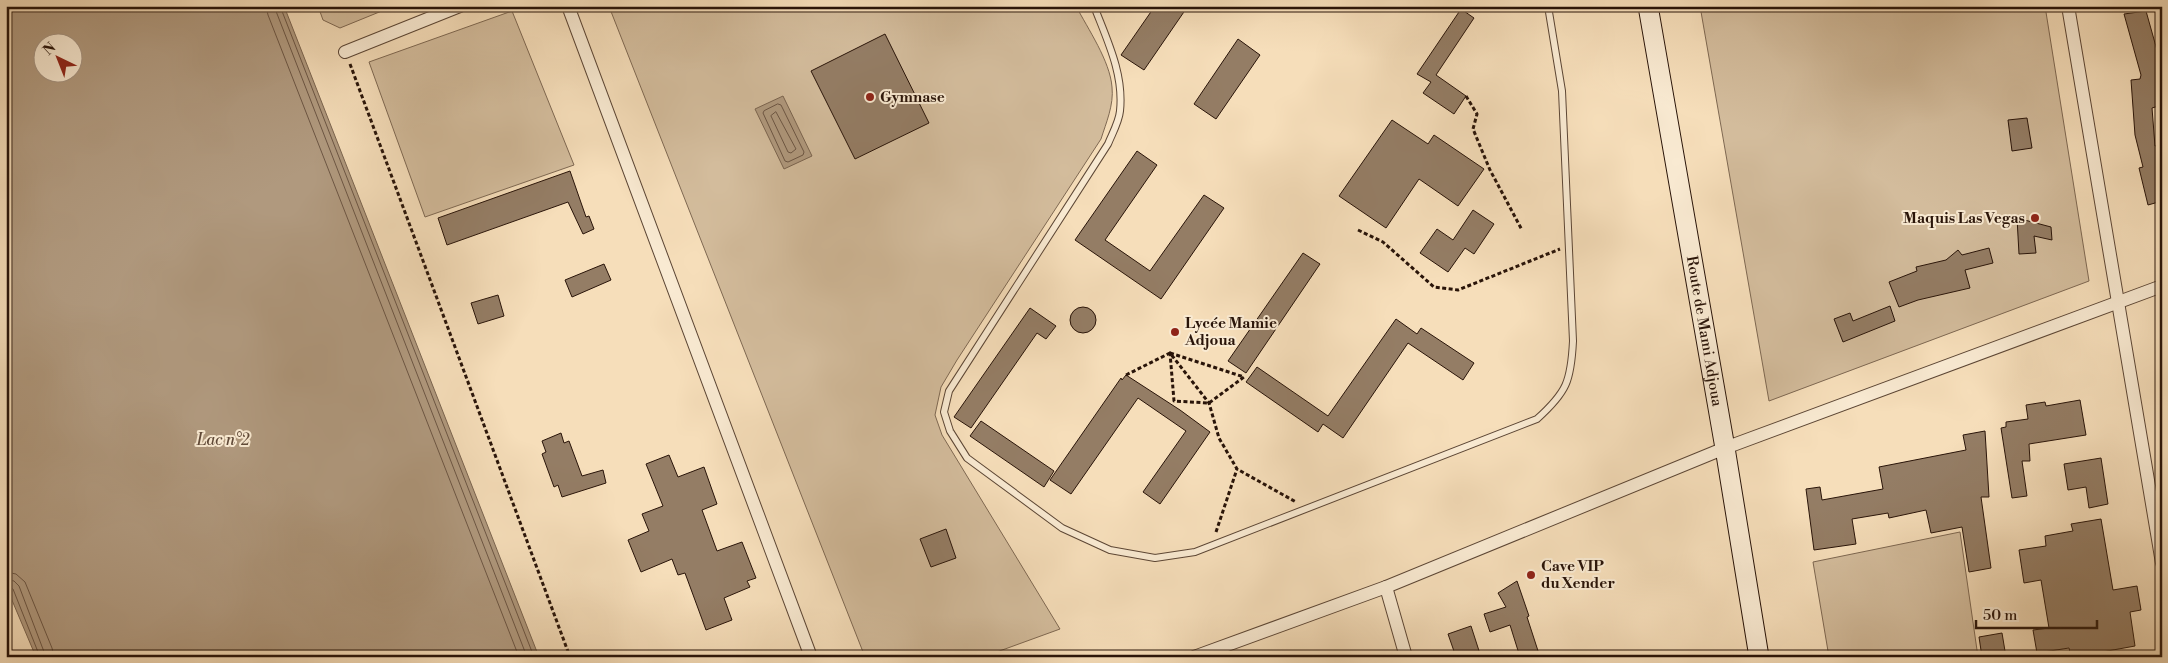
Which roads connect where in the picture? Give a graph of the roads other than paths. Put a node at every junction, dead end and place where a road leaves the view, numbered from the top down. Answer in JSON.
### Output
{"nodes":[{"id":1,"x":460,"y":6,"type":"edge"},
{"id":2,"x":568,"y":6,"type":"edge"},
{"id":3,"x":1094,"y":6,"type":"edge"},
{"id":4,"x":1548,"y":6,"type":"edge"},
{"id":5,"x":1648,"y":6,"type":"edge"},
{"id":6,"x":2068,"y":6,"type":"edge"},
{"id":7,"x":345,"y":52,"type":"road end"},
{"id":8,"x":2162,"y":286,"type":"edge"},
{"id":9,"x":2119,"y":302,"type":"junction"},
{"id":10,"x":1725,"y":448,"type":"junction"},
{"id":11,"x":2162,"y":563,"type":"edge"},
{"id":12,"x":1386,"y":587,"type":"junction"},
{"id":13,"x":811,"y":657,"type":"edge"},
{"id":14,"x":1194,"y":657,"type":"edge"},
{"id":15,"x":1406,"y":657,"type":"edge"},
{"id":16,"x":1759,"y":657,"type":"edge"}],
"edges":[{"from":1,"to":7,"type":"street"},
{"from":2,"to":13,"type":"street"},
{"from":3,"to":4,"type":"lane"},
{"from":5,"to":10,"type":"street","name":"Route de Mami Adjoua"},
{"from":6,"to":9,"type":"street"},
{"from":8,"to":9,"type":"street"},
{"from":9,"to":10,"type":"street"},
{"from":9,"to":11,"type":"street"},
{"from":10,"to":12,"type":"street"},
{"from":10,"to":16,"type":"street","name":"Route de Mami Adjoua"},
{"from":12,"to":14,"type":"street"},
{"from":12,"to":15,"type":"street"}]}
